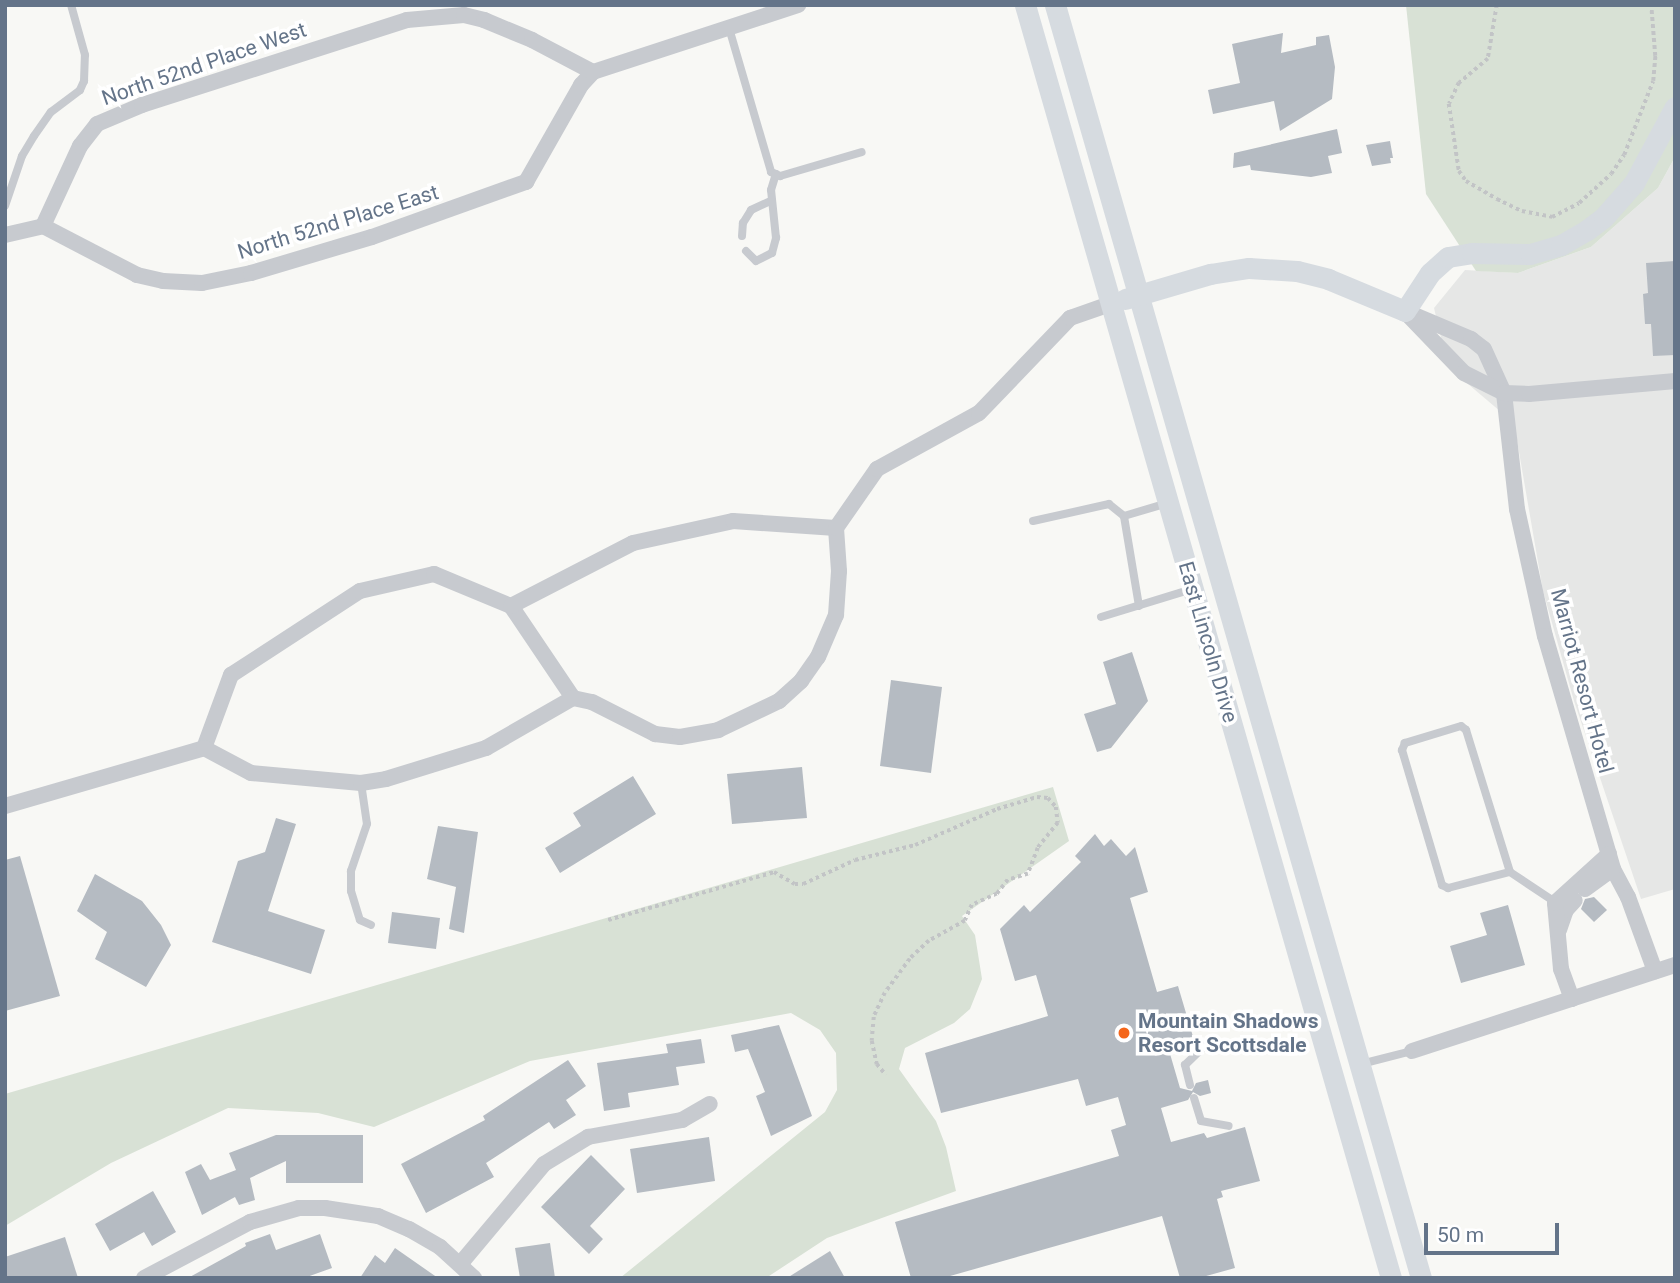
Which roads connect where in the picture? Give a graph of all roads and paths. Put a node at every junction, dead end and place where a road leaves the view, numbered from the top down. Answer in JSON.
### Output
{"nodes":[{"id":1,"x":71,"y":5,"type":"edge"},
{"id":2,"x":798,"y":5,"type":"edge"},
{"id":3,"x":1025,"y":5,"type":"edge"},
{"id":4,"x":1055,"y":5,"type":"edge"},
{"id":5,"x":1497,"y":5,"type":"edge"},
{"id":6,"x":1651,"y":5,"type":"edge"},
{"id":7,"x":729,"y":28,"type":"junction"},
{"id":8,"x":593,"y":72,"type":"junction"},
{"id":9,"x":1675,"y":107,"type":"edge"},
{"id":10,"x":862,"y":152,"type":"dead end"},
{"id":11,"x":776,"y":174,"type":"junction"},
{"id":12,"x":772,"y":200,"type":"junction"},
{"id":13,"x":5,"y":206,"type":"edge"},
{"id":14,"x":43,"y":226,"type":"junction"},
{"id":15,"x":5,"y":234,"type":"edge"},
{"id":16,"x":742,"y":236,"type":"dead end"},
{"id":17,"x":746,"y":251,"type":"dead end"},
{"id":18,"x":1139,"y":296,"type":"junction"},
{"id":19,"x":1111,"y":304,"type":"junction"},
{"id":20,"x":1405,"y":312,"type":"junction"},
{"id":21,"x":1675,"y":381,"type":"edge"},
{"id":22,"x":1504,"y":393,"type":"junction"},
{"id":23,"x":1168,"y":503,"type":"junction"},
{"id":24,"x":1124,"y":516,"type":"junction"},
{"id":25,"x":1033,"y":521,"type":"dead end"},
{"id":26,"x":836,"y":528,"type":"junction"},
{"id":27,"x":1192,"y":589,"type":"junction"},
{"id":28,"x":511,"y":606,"type":"junction"},
{"id":29,"x":1139,"y":606,"type":"junction"},
{"id":30,"x":1101,"y":617,"type":"dead end"},
{"id":31,"x":1239,"y":640,"type":"junction"},
{"id":32,"x":1209,"y":648,"type":"junction"},
{"id":33,"x":573,"y":698,"type":"junction"},
{"id":34,"x":204,"y":748,"type":"junction"},
{"id":35,"x":361,"y":783,"type":"junction"},
{"id":36,"x":5,"y":806,"type":"edge"},
{"id":37,"x":1611,"y":862,"type":"junction"},
{"id":38,"x":1510,"y":872,"type":"junction"},
{"id":39,"x":1570,"y":900,"type":"junction"},
{"id":40,"x":608,"y":920,"type":"dead end"},
{"id":41,"x":371,"y":925,"type":"dead end"},
{"id":42,"x":1675,"y":965,"type":"edge"},
{"id":43,"x":1655,"y":971,"type":"junction"},
{"id":44,"x":1305,"y":979,"type":"junction"},
{"id":45,"x":1572,"y":999,"type":"junction"},
{"id":46,"x":1207,"y":1044,"type":"dead end"},
{"id":47,"x":1412,"y":1051,"type":"joint"},
{"id":48,"x":1358,"y":1065,"type":"junction"},
{"id":49,"x":886,"y":1075,"type":"dead end"},
{"id":50,"x":1190,"y":1085,"type":"dead end"},
{"id":51,"x":1194,"y":1098,"type":"dead end"},
{"id":52,"x":710,"y":1104,"type":"dead end"},
{"id":53,"x":1371,"y":1109,"type":"junction"},
{"id":54,"x":1229,"y":1126,"type":"dead end"},
{"id":55,"x":461,"y":1263,"type":"junction"},
{"id":56,"x":144,"y":1278,"type":"edge"},
{"id":57,"x":474,"y":1278,"type":"edge"},
{"id":58,"x":1391,"y":1278,"type":"edge"},
{"id":59,"x":1421,"y":1278,"type":"edge"}],
"edges":[{"from":1,"to":13,"type":"lane"},
{"from":2,"to":7,"type":"street"},
{"from":3,"to":19,"type":"main road","name":"East Lincoln Drive"},
{"from":4,"to":18,"type":"main road","name":"East Lincoln Drive"},
{"from":5,"to":6,"type":"path"},
{"from":7,"to":8,"type":"street"},
{"from":7,"to":11,"type":"lane"},
{"from":8,"to":14,"type":"street","name":"North 52nd Place East"},
{"from":8,"to":14,"type":"street","name":"North 52nd Place West"},
{"from":9,"to":20,"type":"main road"},
{"from":10,"to":11,"type":"lane"},
{"from":11,"to":12,"type":"lane"},
{"from":12,"to":16,"type":"lane"},
{"from":12,"to":17,"type":"lane"},
{"from":14,"to":15,"type":"street"},
{"from":18,"to":19,"type":"main road"},
{"from":18,"to":20,"type":"main road"},
{"from":18,"to":31,"type":"main road","name":"East Lincoln Drive"},
{"from":19,"to":23,"type":"main road","name":"East Lincoln Drive"},
{"from":19,"to":26,"type":"street"},
{"from":20,"to":22,"type":"street"},
{"from":20,"to":22,"type":"street","name":"Marriot Resort Hotel"},
{"from":21,"to":22,"type":"street"},
{"from":22,"to":37,"type":"street","name":"Marriot Resort Hotel"},
{"from":23,"to":24,"type":"lane"},
{"from":23,"to":27,"type":"main road","name":"East Lincoln Drive"},
{"from":24,"to":25,"type":"lane"},
{"from":24,"to":29,"type":"lane"},
{"from":26,"to":28,"type":"street"},
{"from":26,"to":33,"type":"street"},
{"from":27,"to":29,"type":"lane"},
{"from":27,"to":32,"type":"main road","name":"East Lincoln Drive"},
{"from":28,"to":33,"type":"street"},
{"from":28,"to":34,"type":"street"},
{"from":29,"to":30,"type":"lane"},
{"from":31,"to":32,"type":"main road"},
{"from":31,"to":48,"type":"main road","name":"East Lincoln Drive"},
{"from":32,"to":44,"type":"main road","name":"East Lincoln Drive"},
{"from":33,"to":35,"type":"street"},
{"from":34,"to":35,"type":"street"},
{"from":34,"to":36,"type":"street"},
{"from":35,"to":41,"type":"lane"},
{"from":37,"to":39,"type":"street"},
{"from":37,"to":39,"type":"street"},
{"from":37,"to":43,"type":"street","name":"Marriot Resort Hotel"},
{"from":38,"to":38,"type":"lane"},
{"from":38,"to":39,"type":"lane"},
{"from":39,"to":45,"type":"street"},
{"from":40,"to":49,"type":"path"},
{"from":42,"to":43,"type":"street"},
{"from":43,"to":45,"type":"street"},
{"from":44,"to":53,"type":"main road"},
{"from":44,"to":58,"type":"main road","name":"East Lincoln Drive"},
{"from":45,"to":47,"type":"street"},
{"from":46,"to":50,"type":"lane"},
{"from":47,"to":48,"type":"lane"},
{"from":48,"to":53,"type":"main road","name":"East Lincoln Drive"},
{"from":51,"to":54,"type":"lane"},
{"from":52,"to":55,"type":"street"},
{"from":53,"to":59,"type":"main road","name":"East Lincoln Drive"},
{"from":55,"to":56,"type":"street"},
{"from":55,"to":57,"type":"street"}]}
